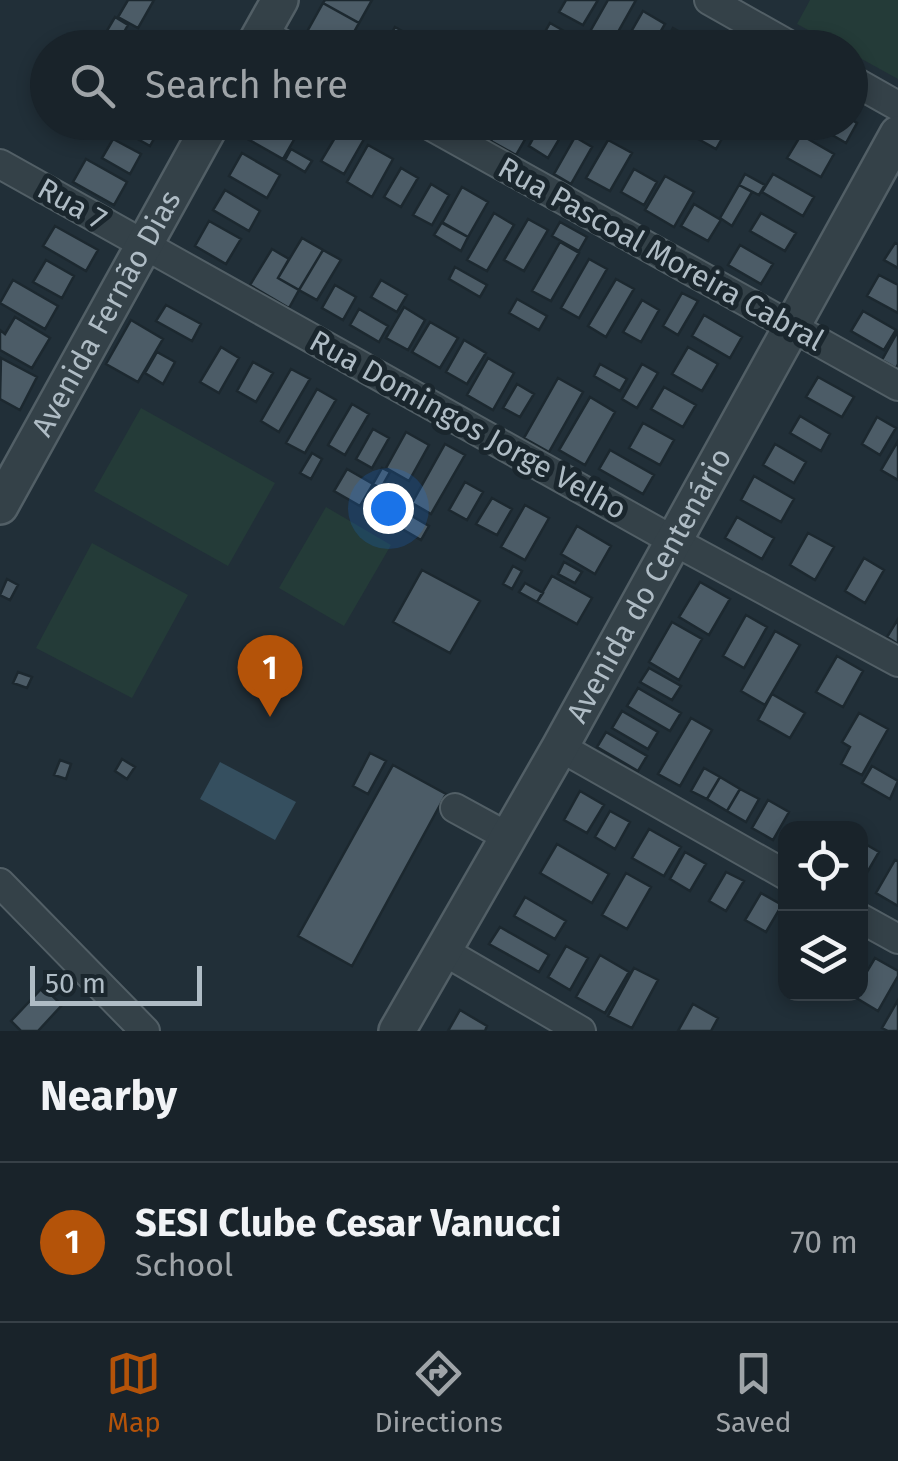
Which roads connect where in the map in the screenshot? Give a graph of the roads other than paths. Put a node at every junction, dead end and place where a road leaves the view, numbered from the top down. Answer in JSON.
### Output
{"nodes":[{"id":1,"x":280,"y":0,"type":"edge"},
{"id":2,"x":709,"y":0,"type":"edge"},
{"id":3,"x":271,"y":30,"type":"edge"},
{"id":4,"x":762,"y":30,"type":"edge"},
{"id":5,"x":868,"y":89,"type":"edge"},
{"id":6,"x":898,"y":106,"type":"edge"},
{"id":7,"x":898,"y":134,"type":"edge"},
{"id":8,"x":202,"y":140,"type":"edge"},
{"id":9,"x":456,"y":140,"type":"edge"},
{"id":10,"x":0,"y":164,"type":"edge"},
{"id":11,"x":144,"y":243,"type":"junction"},
{"id":12,"x":792,"y":327,"type":"junction"},
{"id":13,"x":898,"y":386,"type":"edge"},
{"id":14,"x":0,"y":506,"type":"edge"},
{"id":15,"x":674,"y":541,"type":"junction"},
{"id":16,"x":898,"y":662,"type":"edge"},
{"id":17,"x":560,"y":747,"type":"junction"},
{"id":18,"x":455,"y":808,"type":"dead end"},
{"id":19,"x":508,"y":837,"type":"junction"},
{"id":20,"x":778,"y":871,"type":"edge"},
{"id":21,"x":0,"y":883,"type":"edge"},
{"id":22,"x":868,"y":922,"type":"edge"},
{"id":23,"x":898,"y":939,"type":"edge"},
{"id":24,"x":442,"y":950,"type":"junction"},
{"id":25,"x":145,"y":1031,"type":"edge"},
{"id":26,"x":397,"y":1031,"type":"edge"},
{"id":27,"x":581,"y":1031,"type":"edge"}],
"edges":[{"from":1,"to":3,"type":"street"},
{"from":2,"to":4,"type":"street"},
{"from":5,"to":6,"type":"street"},
{"from":7,"to":12,"type":"street","name":"Avenida do Centenário"},
{"from":8,"to":11,"type":"street","name":"Avenida Fernão Dias"},
{"from":9,"to":12,"type":"street","name":"Rua Pascoal Moreira Cabral"},
{"from":10,"to":11,"type":"street","name":"Rua 7"},
{"from":11,"to":14,"type":"street","name":"Avenida Fernão Dias"},
{"from":11,"to":15,"type":"street","name":"Rua Domingos Jorge Velho"},
{"from":12,"to":13,"type":"street","name":"Rua Pascoal Moreira Cabral"},
{"from":12,"to":15,"type":"street","name":"Avenida do Centenário"},
{"from":15,"to":16,"type":"street","name":"Rua Domingos Jorge Velho"},
{"from":15,"to":17,"type":"street","name":"Avenida do Centenário"},
{"from":17,"to":19,"type":"street","name":"Avenida do Centenário"},
{"from":17,"to":20,"type":"street"},
{"from":18,"to":19,"type":"street"},
{"from":19,"to":24,"type":"street","name":"Avenida do Centenário"},
{"from":21,"to":25,"type":"street"},
{"from":22,"to":23,"type":"street"},
{"from":24,"to":26,"type":"street","name":"Avenida do Centenário"},
{"from":24,"to":27,"type":"street"}]}
